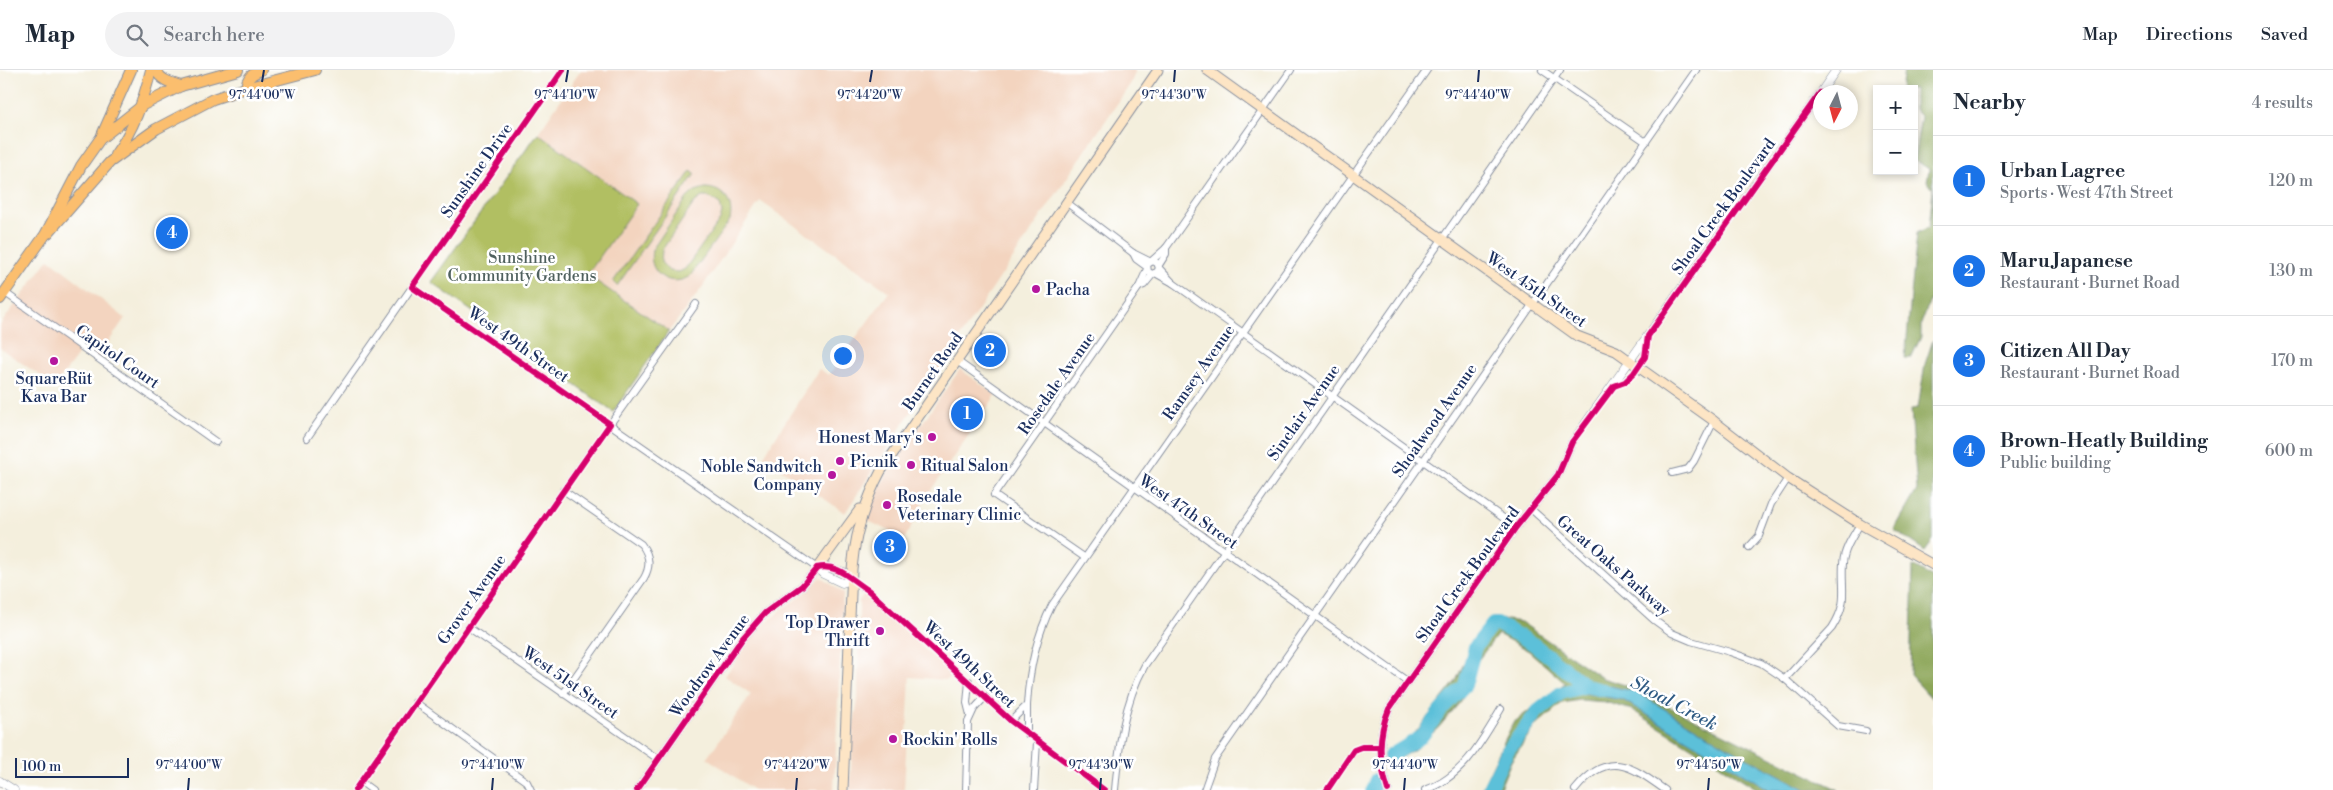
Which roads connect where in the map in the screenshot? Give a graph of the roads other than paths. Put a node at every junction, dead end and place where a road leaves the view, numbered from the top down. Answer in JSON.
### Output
{"nodes":[{"id":1,"x":131,"y":70,"type":"edge"},
{"id":2,"x":151,"y":70,"type":"edge"},
{"id":3,"x":156,"y":70,"type":"edge"},
{"id":4,"x":238,"y":70,"type":"edge"},
{"id":5,"x":261,"y":70,"type":"edge"},
{"id":6,"x":316,"y":70,"type":"edge"},
{"id":7,"x":563,"y":70,"type":"edge"},
{"id":8,"x":1148,"y":70,"type":"edge"},
{"id":9,"x":1158,"y":70,"type":"edge"},
{"id":10,"x":1207,"y":70,"type":"edge"},
{"id":11,"x":1291,"y":70,"type":"edge"},
{"id":12,"x":1426,"y":70,"type":"edge"},
{"id":13,"x":1542,"y":70,"type":"edge"},
{"id":14,"x":1560,"y":70,"type":"edge"},
{"id":15,"x":1696,"y":70,"type":"edge"},
{"id":16,"x":1836,"y":70,"type":"edge"},
{"id":17,"x":1554,"y":79,"type":"junction"},
{"id":18,"x":1826,"y":85,"type":"edge"},
{"id":19,"x":181,"y":86,"type":"junction"},
{"id":20,"x":1145,"y":87,"type":"junction"},
{"id":21,"x":246,"y":88,"type":"junction"},
{"id":22,"x":1813,"y":104,"type":"edge"},
{"id":23,"x":143,"y":105,"type":"junction"},
{"id":24,"x":1263,"y":111,"type":"junction"},
{"id":25,"x":100,"y":139,"type":"junction"},
{"id":26,"x":1646,"y":142,"type":"junction"},
{"id":27,"x":110,"y":162,"type":"junction"},
{"id":28,"x":1352,"y":175,"type":"junction"},
{"id":29,"x":1066,"y":202,"type":"junction"},
{"id":30,"x":45,"y":235,"type":"junction"},
{"id":31,"x":1442,"y":240,"type":"junction"},
{"id":32,"x":1153,"y":267,"type":"junction"},
{"id":33,"x":412,"y":287,"type":"junction"},
{"id":34,"x":2,"y":296,"type":"edge"},
{"id":35,"x":696,"y":304,"type":"dead end"},
{"id":36,"x":1531,"y":305,"type":"junction"},
{"id":37,"x":1243,"y":332,"type":"junction"},
{"id":38,"x":957,"y":361,"type":"junction"},
{"id":39,"x":1631,"y":361,"type":"junction"},
{"id":40,"x":1331,"y":396,"type":"junction"},
{"id":41,"x":1714,"y":421,"type":"junction"},
{"id":42,"x":1045,"y":423,"type":"junction"},
{"id":43,"x":610,"y":424,"type":"junction"},
{"id":44,"x":306,"y":438,"type":"dead end"},
{"id":45,"x":216,"y":442,"type":"dead end"},
{"id":46,"x":1422,"y":461,"type":"junction"},
{"id":47,"x":1672,"y":474,"type":"dead end"},
{"id":48,"x":1788,"y":478,"type":"junction"},
{"id":49,"x":1133,"y":488,"type":"junction"},
{"id":50,"x":564,"y":490,"type":"junction"},
{"id":51,"x":865,"y":503,"type":"junction"},
{"id":52,"x":1531,"y":509,"type":"junction"},
{"id":53,"x":1860,"y":524,"type":"junction"},
{"id":54,"x":1516,"y":527,"type":"junction"},
{"id":55,"x":1749,"y":547,"type":"dead end"},
{"id":56,"x":1223,"y":552,"type":"junction"},
{"id":57,"x":1084,"y":557,"type":"junction"},
{"id":58,"x":1933,"y":565,"type":"edge"},
{"id":59,"x":817,"y":568,"type":"junction"},
{"id":60,"x":851,"y":580,"type":"junction"},
{"id":61,"x":1314,"y":617,"type":"junction"},
{"id":62,"x":468,"y":627,"type":"junction"},
{"id":63,"x":1785,"y":679,"type":"junction"},
{"id":64,"x":968,"y":681,"type":"junction"},
{"id":65,"x":1407,"y":681,"type":"junction"},
{"id":66,"x":564,"y":694,"type":"junction"},
{"id":67,"x":986,"y":696,"type":"junction"},
{"id":68,"x":415,"y":702,"type":"junction"},
{"id":69,"x":1027,"y":705,"type":"junction"},
{"id":70,"x":1501,"y":709,"type":"dead end"},
{"id":71,"x":970,"y":714,"type":"junction"},
{"id":72,"x":1011,"y":721,"type":"junction"},
{"id":73,"x":1866,"y":732,"type":"dead end"},
{"id":74,"x":1027,"y":734,"type":"junction"},
{"id":75,"x":1037,"y":742,"type":"junction"},
{"id":76,"x":1380,"y":746,"type":"junction"},
{"id":77,"x":658,"y":759,"type":"junction"},
{"id":78,"x":0,"y":781,"type":"edge"},
{"id":79,"x":361,"y":782,"type":"junction"},
{"id":80,"x":641,"y":789,"type":"edge"},
{"id":81,"x":14,"y":790,"type":"edge"},
{"id":82,"x":355,"y":790,"type":"edge"},
{"id":83,"x":372,"y":790,"type":"edge"},
{"id":84,"x":531,"y":790,"type":"edge"},
{"id":85,"x":843,"y":790,"type":"edge"},
{"id":86,"x":966,"y":790,"type":"edge"},
{"id":87,"x":1034,"y":790,"type":"edge"},
{"id":88,"x":1104,"y":790,"type":"edge"},
{"id":89,"x":1115,"y":790,"type":"edge"},
{"id":90,"x":1204,"y":790,"type":"edge"},
{"id":91,"x":1327,"y":790,"type":"edge"},
{"id":92,"x":1388,"y":790,"type":"edge"},
{"id":93,"x":1425,"y":790,"type":"edge"},
{"id":94,"x":1575,"y":790,"type":"edge"},
{"id":95,"x":1665,"y":790,"type":"edge"}],
"edges":[{"from":1,"to":25,"type":"main road"},
{"from":2,"to":23,"type":"main road"},
{"from":3,"to":19,"type":"main road"},
{"from":4,"to":19,"type":"main road"},
{"from":5,"to":21,"type":"main road"},
{"from":6,"to":21,"type":"main road"},
{"from":7,"to":33,"type":"street","name":"Sunshine Drive"},
{"from":8,"to":20,"type":"main road"},
{"from":9,"to":20,"type":"main road","name":"Burnet Road"},
{"from":10,"to":24,"type":"main road","name":"West 45th Street"},
{"from":11,"to":24,"type":"street","name":"Rosedale Avenue"},
{"from":12,"to":28,"type":"street","name":"Ramsey Avenue"},
{"from":13,"to":17,"type":"street"},
{"from":14,"to":17,"type":"street","name":"Sinclair Avenue"},
{"from":15,"to":26,"type":"street","name":"Shoalwood Avenue"},
{"from":16,"to":18,"type":"street","name":"Shoal Creek Boulevard"},
{"from":17,"to":26,"type":"street"},
{"from":17,"to":31,"type":"street","name":"Sinclair Avenue"},
{"from":19,"to":23,"type":"main road"},
{"from":20,"to":29,"type":"main road","name":"Burnet Road"},
{"from":21,"to":27,"type":"main road"},
{"from":22,"to":39,"type":"street","name":"Shoal Creek Boulevard"},
{"from":23,"to":25,"type":"main road"},
{"from":23,"to":27,"type":"main road"},
{"from":24,"to":28,"type":"main road","name":"West 45th Street"},
{"from":24,"to":32,"type":"street","name":"Rosedale Avenue"},
{"from":25,"to":30,"type":"main road"},
{"from":26,"to":36,"type":"street","name":"Shoalwood Avenue"},
{"from":27,"to":30,"type":"main road"},
{"from":28,"to":31,"type":"main road","name":"West 45th Street"},
{"from":28,"to":37,"type":"street","name":"Ramsey Avenue"},
{"from":29,"to":32,"type":"street"},
{"from":29,"to":38,"type":"main road","name":"Burnet Road"},
{"from":30,"to":34,"type":"main road"},
{"from":31,"to":36,"type":"main road","name":"West 45th Street"},
{"from":31,"to":40,"type":"street","name":"Sinclair Avenue"},
{"from":32,"to":37,"type":"street"},
{"from":32,"to":42,"type":"street","name":"Rosedale Avenue"},
{"from":33,"to":43,"type":"street","name":"West 49th Street"},
{"from":33,"to":44,"type":"street","name":"Sunshine Drive"},
{"from":34,"to":45,"type":"street","name":"Capitol Court"},
{"from":35,"to":43,"type":"street","name":"Grover Avenue"},
{"from":36,"to":39,"type":"main road","name":"West 45th Street"},
{"from":36,"to":46,"type":"street","name":"Shoalwood Avenue"},
{"from":37,"to":40,"type":"street"},
{"from":37,"to":49,"type":"street","name":"Ramsey Avenue"},
{"from":38,"to":42,"type":"street","name":"West 47th Street"},
{"from":38,"to":51,"type":"main road","name":"Burnet Road"},
{"from":39,"to":41,"type":"main road","name":"West 45th Street"},
{"from":39,"to":52,"type":"street","name":"Shoal Creek Boulevard"},
{"from":40,"to":46,"type":"street"},
{"from":40,"to":56,"type":"street","name":"Sinclair Avenue"},
{"from":41,"to":47,"type":"street"},
{"from":41,"to":48,"type":"main road","name":"West 45th Street"},
{"from":42,"to":49,"type":"street","name":"West 47th Street"},
{"from":42,"to":57,"type":"street","name":"Rosedale Avenue"},
{"from":43,"to":50,"type":"street","name":"Grover Avenue"},
{"from":43,"to":59,"type":"street","name":"West 49th Street"},
{"from":46,"to":54,"type":"street"},
{"from":46,"to":61,"type":"street","name":"Shoalwood Avenue"},
{"from":48,"to":53,"type":"main road","name":"West 45th Street"},
{"from":48,"to":55,"type":"street"},
{"from":49,"to":56,"type":"street","name":"West 47th Street"},
{"from":49,"to":57,"type":"street","name":"Ramsey Avenue"},
{"from":50,"to":62,"type":"street","name":"Grover Avenue"},
{"from":50,"to":66,"type":"street"},
{"from":51,"to":59,"type":"main road"},
{"from":51,"to":60,"type":"main road","name":"Burnet Road"},
{"from":52,"to":54,"type":"street","name":"Shoal Creek Boulevard"},
{"from":52,"to":63,"type":"street","name":"Great Oaks Parkway"},
{"from":53,"to":58,"type":"main road","name":"West 45th Street"},
{"from":53,"to":63,"type":"street"},
{"from":54,"to":65,"type":"street","name":"Shoal Creek Boulevard"},
{"from":56,"to":61,"type":"street","name":"West 47th Street"},
{"from":56,"to":89,"type":"street","name":"Sinclair Avenue"},
{"from":57,"to":69,"type":"street","name":"Ramsey Avenue"},
{"from":59,"to":60,"type":"street","name":"West 49th Street"},
{"from":59,"to":77,"type":"street","name":"Woodrow Avenue"},
{"from":60,"to":64,"type":"street","name":"West 49th Street"},
{"from":60,"to":85,"type":"main road","name":"Burnet Road"},
{"from":61,"to":65,"type":"street","name":"West 47th Street"},
{"from":61,"to":90,"type":"street","name":"Shoalwood Avenue"},
{"from":62,"to":66,"type":"street","name":"West 51st Street"},
{"from":62,"to":68,"type":"street","name":"Grover Avenue"},
{"from":63,"to":73,"type":"street","name":"Great Oaks Parkway"},
{"from":64,"to":67,"type":"street","name":"West 49th Street"},
{"from":64,"to":71,"type":"street"},
{"from":65,"to":76,"type":"street","name":"Shoal Creek Boulevard"},
{"from":66,"to":77,"type":"street","name":"West 51st Street"},
{"from":67,"to":71,"type":"street"},
{"from":67,"to":72,"type":"street","name":"West 49th Street"},
{"from":68,"to":79,"type":"street","name":"Grover Avenue"},
{"from":68,"to":84,"type":"street"},
{"from":69,"to":72,"type":"street"},
{"from":69,"to":74,"type":"street","name":"Ramsey Avenue"},
{"from":70,"to":93,"type":"street"},
{"from":71,"to":86,"type":"street"},
{"from":72,"to":74,"type":"street","name":"West 49th Street"},
{"from":74,"to":75,"type":"street","name":"West 49th Street"},
{"from":75,"to":87,"type":"street"},
{"from":75,"to":88,"type":"street","name":"West 49th Street"},
{"from":76,"to":91,"type":"street"},
{"from":76,"to":92,"type":"street","name":"Shoal Creek Boulevard"},
{"from":77,"to":80,"type":"street","name":"Woodrow Avenue"},
{"from":78,"to":81,"type":"street"},
{"from":79,"to":82,"type":"street","name":"Grover Avenue"},
{"from":79,"to":83,"type":"street"},
{"from":94,"to":95,"type":"street"}]}
